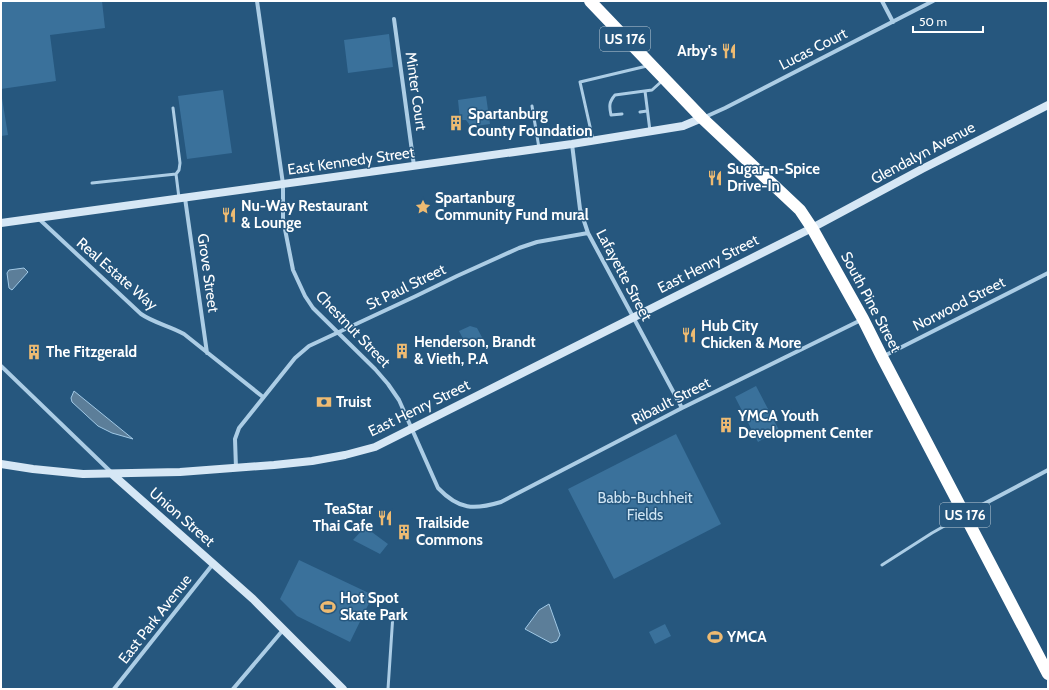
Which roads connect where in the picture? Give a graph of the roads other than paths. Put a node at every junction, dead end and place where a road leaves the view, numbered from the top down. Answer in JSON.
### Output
{"nodes":[{"id":1,"x":256,"y":1,"type":"edge"},
{"id":2,"x":590,"y":1,"type":"edge"},
{"id":3,"x":882,"y":1,"type":"edge"},
{"id":4,"x":933,"y":1,"type":"edge"},
{"id":5,"x":394,"y":19,"type":"dead end"},
{"id":6,"x":893,"y":22,"type":"junction"},
{"id":7,"x":651,"y":65,"type":"junction"},
{"id":8,"x":665,"y":79,"type":"junction"},
{"id":9,"x":645,"y":91,"type":"junction"},
{"id":10,"x":1048,"y":105,"type":"edge"},
{"id":11,"x":532,"y":106,"type":"dead end"},
{"id":12,"x":173,"y":108,"type":"dead end"},
{"id":13,"x":648,"y":111,"type":"junction"},
{"id":14,"x":640,"y":112,"type":"dead end"},
{"id":15,"x":622,"y":114,"type":"dead end"},
{"id":16,"x":702,"y":118,"type":"junction"},
{"id":17,"x":650,"y":131,"type":"junction"},
{"id":18,"x":593,"y":141,"type":"junction"},
{"id":19,"x":572,"y":144,"type":"junction"},
{"id":20,"x":539,"y":149,"type":"junction"},
{"id":21,"x":414,"y":166,"type":"junction"},
{"id":22,"x":176,"y":174,"type":"junction"},
{"id":23,"x":92,"y":183,"type":"dead end"},
{"id":24,"x":283,"y":184,"type":"junction"},
{"id":25,"x":182,"y":198,"type":"junction"},
{"id":26,"x":38,"y":217,"type":"junction"},
{"id":27,"x":1,"y":223,"type":"edge"},
{"id":28,"x":812,"y":228,"type":"junction"},
{"id":29,"x":588,"y":233,"type":"junction"},
{"id":30,"x":1048,"y":273,"type":"edge"},
{"id":31,"x":633,"y":317,"type":"junction"},
{"id":32,"x":863,"y":318,"type":"junction"},
{"id":33,"x":338,"y":333,"type":"junction"},
{"id":34,"x":207,"y":353,"type":"junction"},
{"id":35,"x":882,"y":357,"type":"junction"},
{"id":36,"x":1,"y":366,"type":"edge"},
{"id":37,"x":263,"y":397,"type":"junction"},
{"id":38,"x":682,"y":408,"type":"junction"},
{"id":39,"x":412,"y":428,"type":"junction"},
{"id":40,"x":1,"y":464,"type":"edge"},
{"id":41,"x":236,"y":468,"type":"junction"},
{"id":42,"x":1048,"y":470,"type":"edge"},
{"id":43,"x":112,"y":474,"type":"junction"},
{"id":44,"x":489,"y":505,"type":"joint"},
{"id":45,"x":965,"y":514,"type":"junction"},
{"id":46,"x":214,"y":563,"type":"junction"},
{"id":47,"x":882,"y":565,"type":"dead end"},
{"id":48,"x":393,"y":614,"type":"dead end"},
{"id":49,"x":283,"y":630,"type":"junction"},
{"id":50,"x":1045,"y":661,"type":"edge"},
{"id":51,"x":1048,"y":674,"type":"edge"},
{"id":52,"x":114,"y":689,"type":"edge"},
{"id":53,"x":233,"y":689,"type":"edge"},
{"id":54,"x":343,"y":689,"type":"edge"},
{"id":55,"x":388,"y":689,"type":"edge"}],
"edges":[{"from":1,"to":24,"type":"street","name":"Chestnut Street"},
{"from":2,"to":7,"type":"highway","name":"South Pine Street","number":"US 176"},
{"from":3,"to":6,"type":"street"},
{"from":4,"to":6,"type":"street","name":"Lucas Court"},
{"from":5,"to":21,"type":"street","name":"Minter Court"},
{"from":6,"to":16,"type":"street","name":"Lucas Court"},
{"from":7,"to":8,"type":"highway","name":"South Pine Street","number":"US 176"},
{"from":7,"to":18,"type":"lane"},
{"from":8,"to":9,"type":"lane"},
{"from":8,"to":16,"type":"highway","name":"South Pine Street","number":"US 176"},
{"from":9,"to":13,"type":"lane"},
{"from":9,"to":15,"type":"lane"},
{"from":10,"to":28,"type":"main road","name":"Glendalyn Avenue"},
{"from":11,"to":20,"type":"lane"},
{"from":12,"to":22,"type":"lane"},
{"from":13,"to":14,"type":"lane"},
{"from":13,"to":17,"type":"lane"},
{"from":16,"to":17,"type":"main road","name":"East Kennedy Street"},
{"from":16,"to":28,"type":"highway","name":"South Pine Street","number":"US 176"},
{"from":17,"to":18,"type":"main road","name":"East Kennedy Street"},
{"from":18,"to":19,"type":"main road","name":"East Kennedy Street"},
{"from":19,"to":20,"type":"main road","name":"East Kennedy Street"},
{"from":19,"to":29,"type":"street","name":"Lafayette Street"},
{"from":20,"to":21,"type":"main road","name":"East Kennedy Street"},
{"from":21,"to":24,"type":"main road","name":"East Kennedy Street"},
{"from":22,"to":23,"type":"lane"},
{"from":22,"to":25,"type":"lane"},
{"from":24,"to":25,"type":"main road","name":"East Kennedy Street"},
{"from":24,"to":33,"type":"street","name":"Chestnut Street"},
{"from":25,"to":26,"type":"main road","name":"East Kennedy Street"},
{"from":25,"to":34,"type":"street","name":"Grove Street"},
{"from":26,"to":27,"type":"main road","name":"East Kennedy Street"},
{"from":26,"to":34,"type":"street","name":"Real Estate Way"},
{"from":28,"to":31,"type":"main road","name":"East Henry Street"},
{"from":28,"to":32,"type":"highway","name":"South Pine Street","number":"US 176"},
{"from":29,"to":31,"type":"street","name":"Lafayette Street"},
{"from":29,"to":33,"type":"street","name":"St Paul Street"},
{"from":30,"to":35,"type":"street","name":"Norwood Street"},
{"from":31,"to":38,"type":"street","name":"Lafayette Street"},
{"from":31,"to":39,"type":"main road","name":"East Henry Street"},
{"from":32,"to":35,"type":"highway","name":"South Pine Street","number":"US 176"},
{"from":32,"to":38,"type":"street","name":"Ribault Street"},
{"from":33,"to":37,"type":"street","name":"St Paul Street"},
{"from":33,"to":39,"type":"street","name":"Chestnut Street"},
{"from":34,"to":37,"type":"street","name":"Real Estate Way"},
{"from":35,"to":45,"type":"highway","name":"South Pine Street","number":"US 176"},
{"from":36,"to":43,"type":"street","name":"Union Street"},
{"from":37,"to":41,"type":"street","name":"St Paul Street"},
{"from":38,"to":44,"type":"street","name":"Ribault Street"},
{"from":39,"to":41,"type":"main road","name":"East Henry Street"},
{"from":39,"to":44,"type":"street","name":"Chestnut Street"},
{"from":40,"to":43,"type":"main road","name":"East Henry Street"},
{"from":41,"to":43,"type":"main road","name":"East Henry Street"},
{"from":42,"to":45,"type":"street"},
{"from":43,"to":46,"type":"main road","name":"Union Street"},
{"from":45,"to":47,"type":"lane"},
{"from":45,"to":50,"type":"highway","name":"South Pine Street","number":"US 176"},
{"from":46,"to":49,"type":"main road","name":"Union Street"},
{"from":46,"to":52,"type":"street","name":"East Park Avenue"},
{"from":48,"to":55,"type":"lane"},
{"from":49,"to":53,"type":"street"},
{"from":49,"to":54,"type":"main road","name":"Union Street"},
{"from":50,"to":51,"type":"highway","name":"South Pine Street","number":"US 176"}]}
